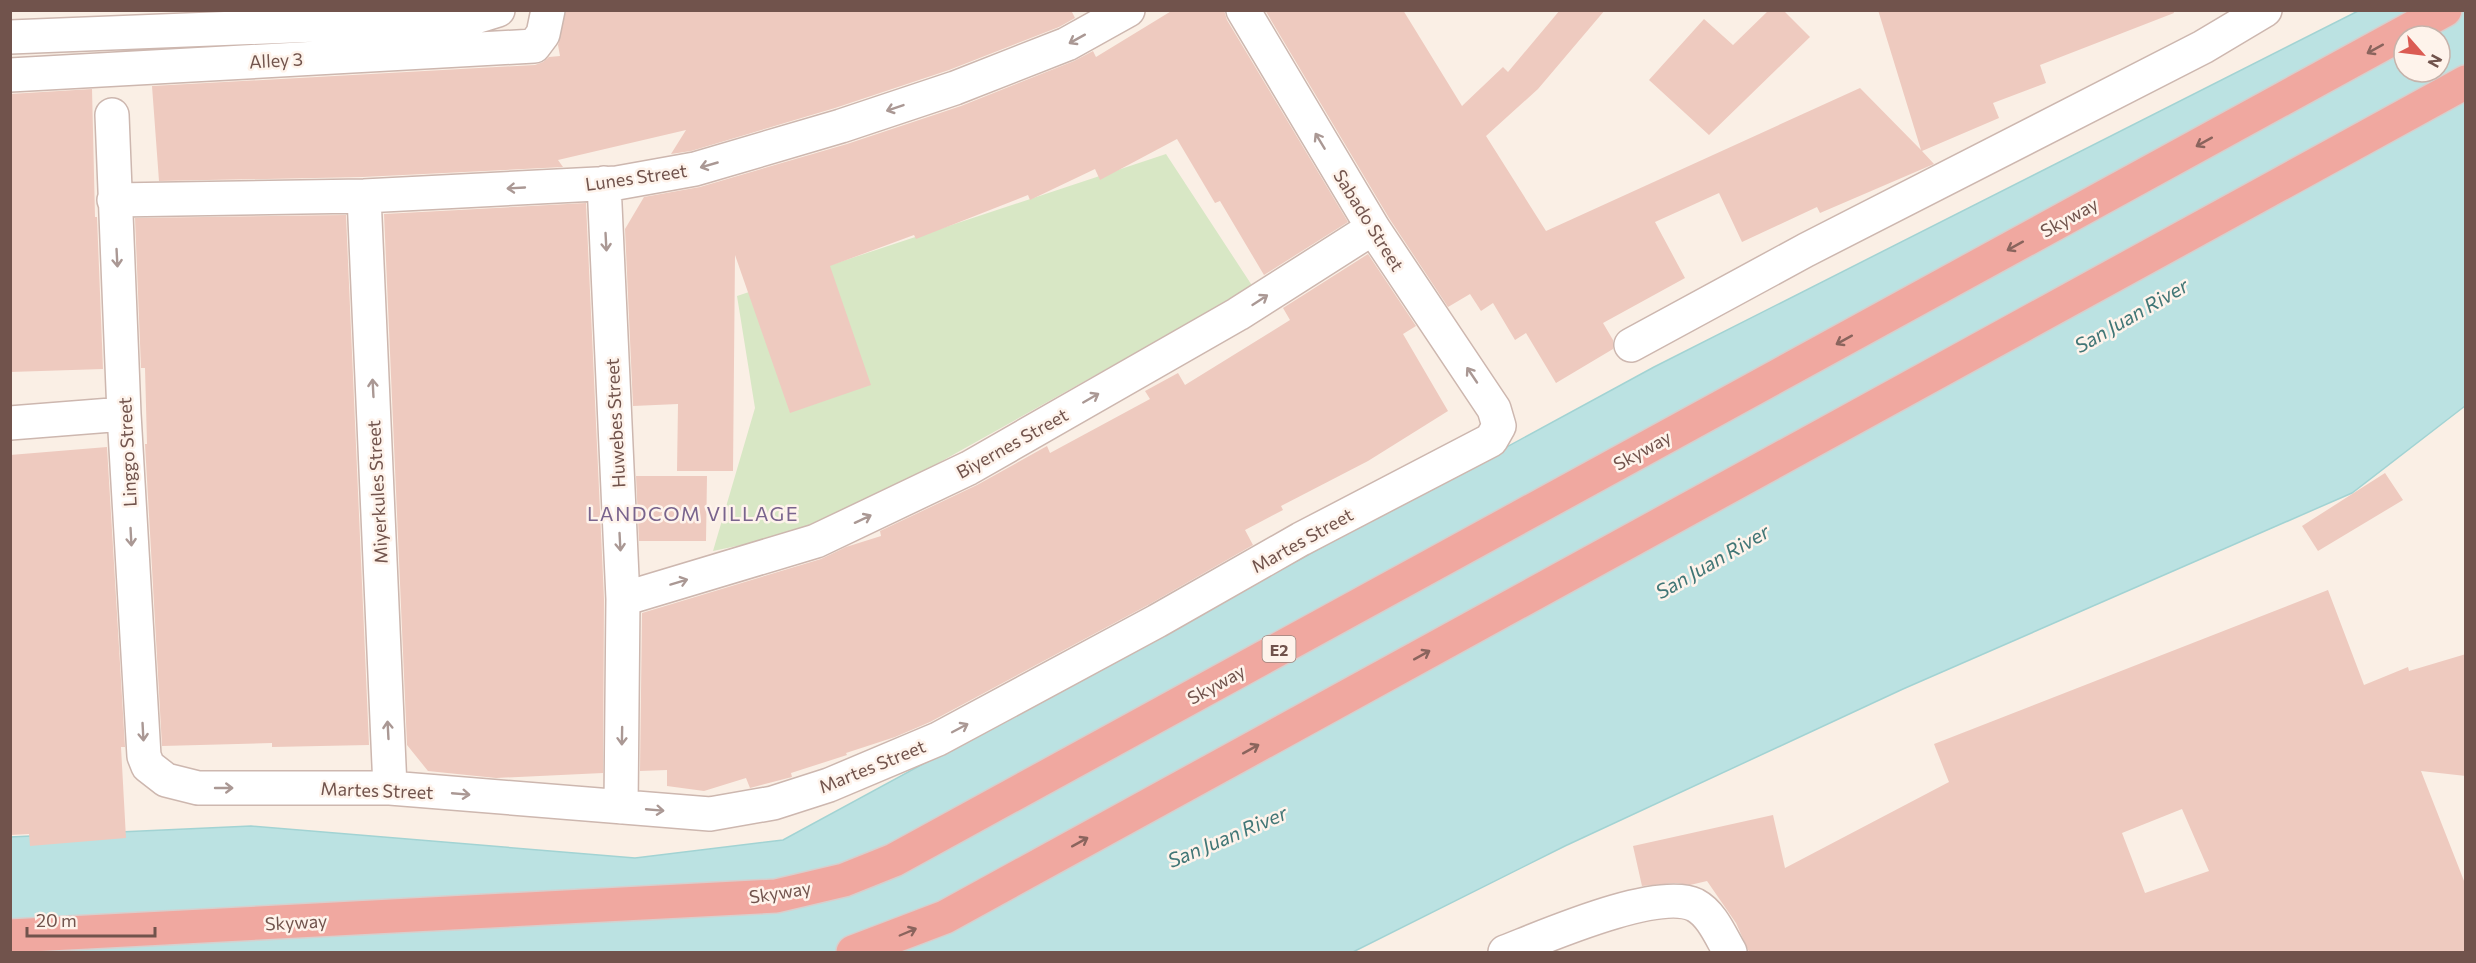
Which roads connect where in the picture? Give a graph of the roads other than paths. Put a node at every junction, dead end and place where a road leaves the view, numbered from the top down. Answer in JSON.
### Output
{"nodes":[{"id":1,"x":498,"y":10,"type":"edge"},
{"id":2,"x":548,"y":10,"type":"edge"},
{"id":3,"x":1128,"y":10,"type":"edge"},
{"id":4,"x":1243,"y":10,"type":"edge"},
{"id":5,"x":2265,"y":10,"type":"edge"},
{"id":6,"x":2445,"y":10,"type":"edge"},
{"id":7,"x":10,"y":37,"type":"edge"},
{"id":8,"x":10,"y":75,"type":"edge"},
{"id":9,"x":2466,"y":82,"type":"edge"},
{"id":10,"x":112,"y":115,"type":"dead end"},
{"id":11,"x":604,"y":183,"type":"junction"},
{"id":12,"x":364,"y":196,"type":"junction"},
{"id":13,"x":114,"y":200,"type":"junction"},
{"id":14,"x":1373,"y":228,"type":"junction"},
{"id":15,"x":1631,"y":345,"type":"dead end"},
{"id":16,"x":124,"y":414,"type":"junction"},
{"id":17,"x":10,"y":423,"type":"edge"},
{"id":18,"x":1499,"y":426,"type":"joint"},
{"id":19,"x":623,"y":599,"type":"junction"},
{"id":20,"x":166,"y":780,"type":"joint"},
{"id":21,"x":390,"y":788,"type":"junction"},
{"id":22,"x":621,"y":807,"type":"junction"},
{"id":23,"x":10,"y":936,"type":"edge"},
{"id":24,"x":853,"y":952,"type":"edge"},
{"id":25,"x":1505,"y":952,"type":"edge"},
{"id":26,"x":1730,"y":952,"type":"edge"}],
"edges":[{"from":1,"to":7,"type":"street"},
{"from":2,"to":8,"type":"street","name":"Alley 3"},
{"from":3,"to":11,"type":"street","name":"Lunes Street","one_way":true},
{"from":14,"to":4,"type":"street","name":"Sabado Street","one_way":true},
{"from":5,"to":15,"type":"street"},
{"from":6,"to":23,"type":"highway","name":"Skyway","number":"E2","one_way":true},
{"from":24,"to":9,"type":"highway","one_way":true},
{"from":10,"to":13,"type":"street","name":"Linggo Street"},
{"from":11,"to":12,"type":"street","name":"Lunes Street","one_way":true},
{"from":11,"to":19,"type":"street","name":"Huwebes Street","one_way":true},
{"from":12,"to":13,"type":"street","name":"Lunes Street"},
{"from":21,"to":12,"type":"street","name":"Miyerkules Street","one_way":true},
{"from":13,"to":16,"type":"street","name":"Linggo Street","one_way":true},
{"from":18,"to":14,"type":"street","name":"Sabado Street","one_way":true},
{"from":19,"to":14,"type":"street","name":"Biyernes Street","one_way":true},
{"from":16,"to":17,"type":"street"},
{"from":16,"to":20,"type":"street","name":"Linggo Street","one_way":true},
{"from":22,"to":18,"type":"street","name":"Martes Street","one_way":true},
{"from":19,"to":22,"type":"street","name":"Huwebes Street","one_way":true},
{"from":20,"to":21,"type":"street","name":"Martes Street","one_way":true},
{"from":21,"to":22,"type":"street","name":"Martes Street","one_way":true},
{"from":25,"to":26,"type":"street"}]}
